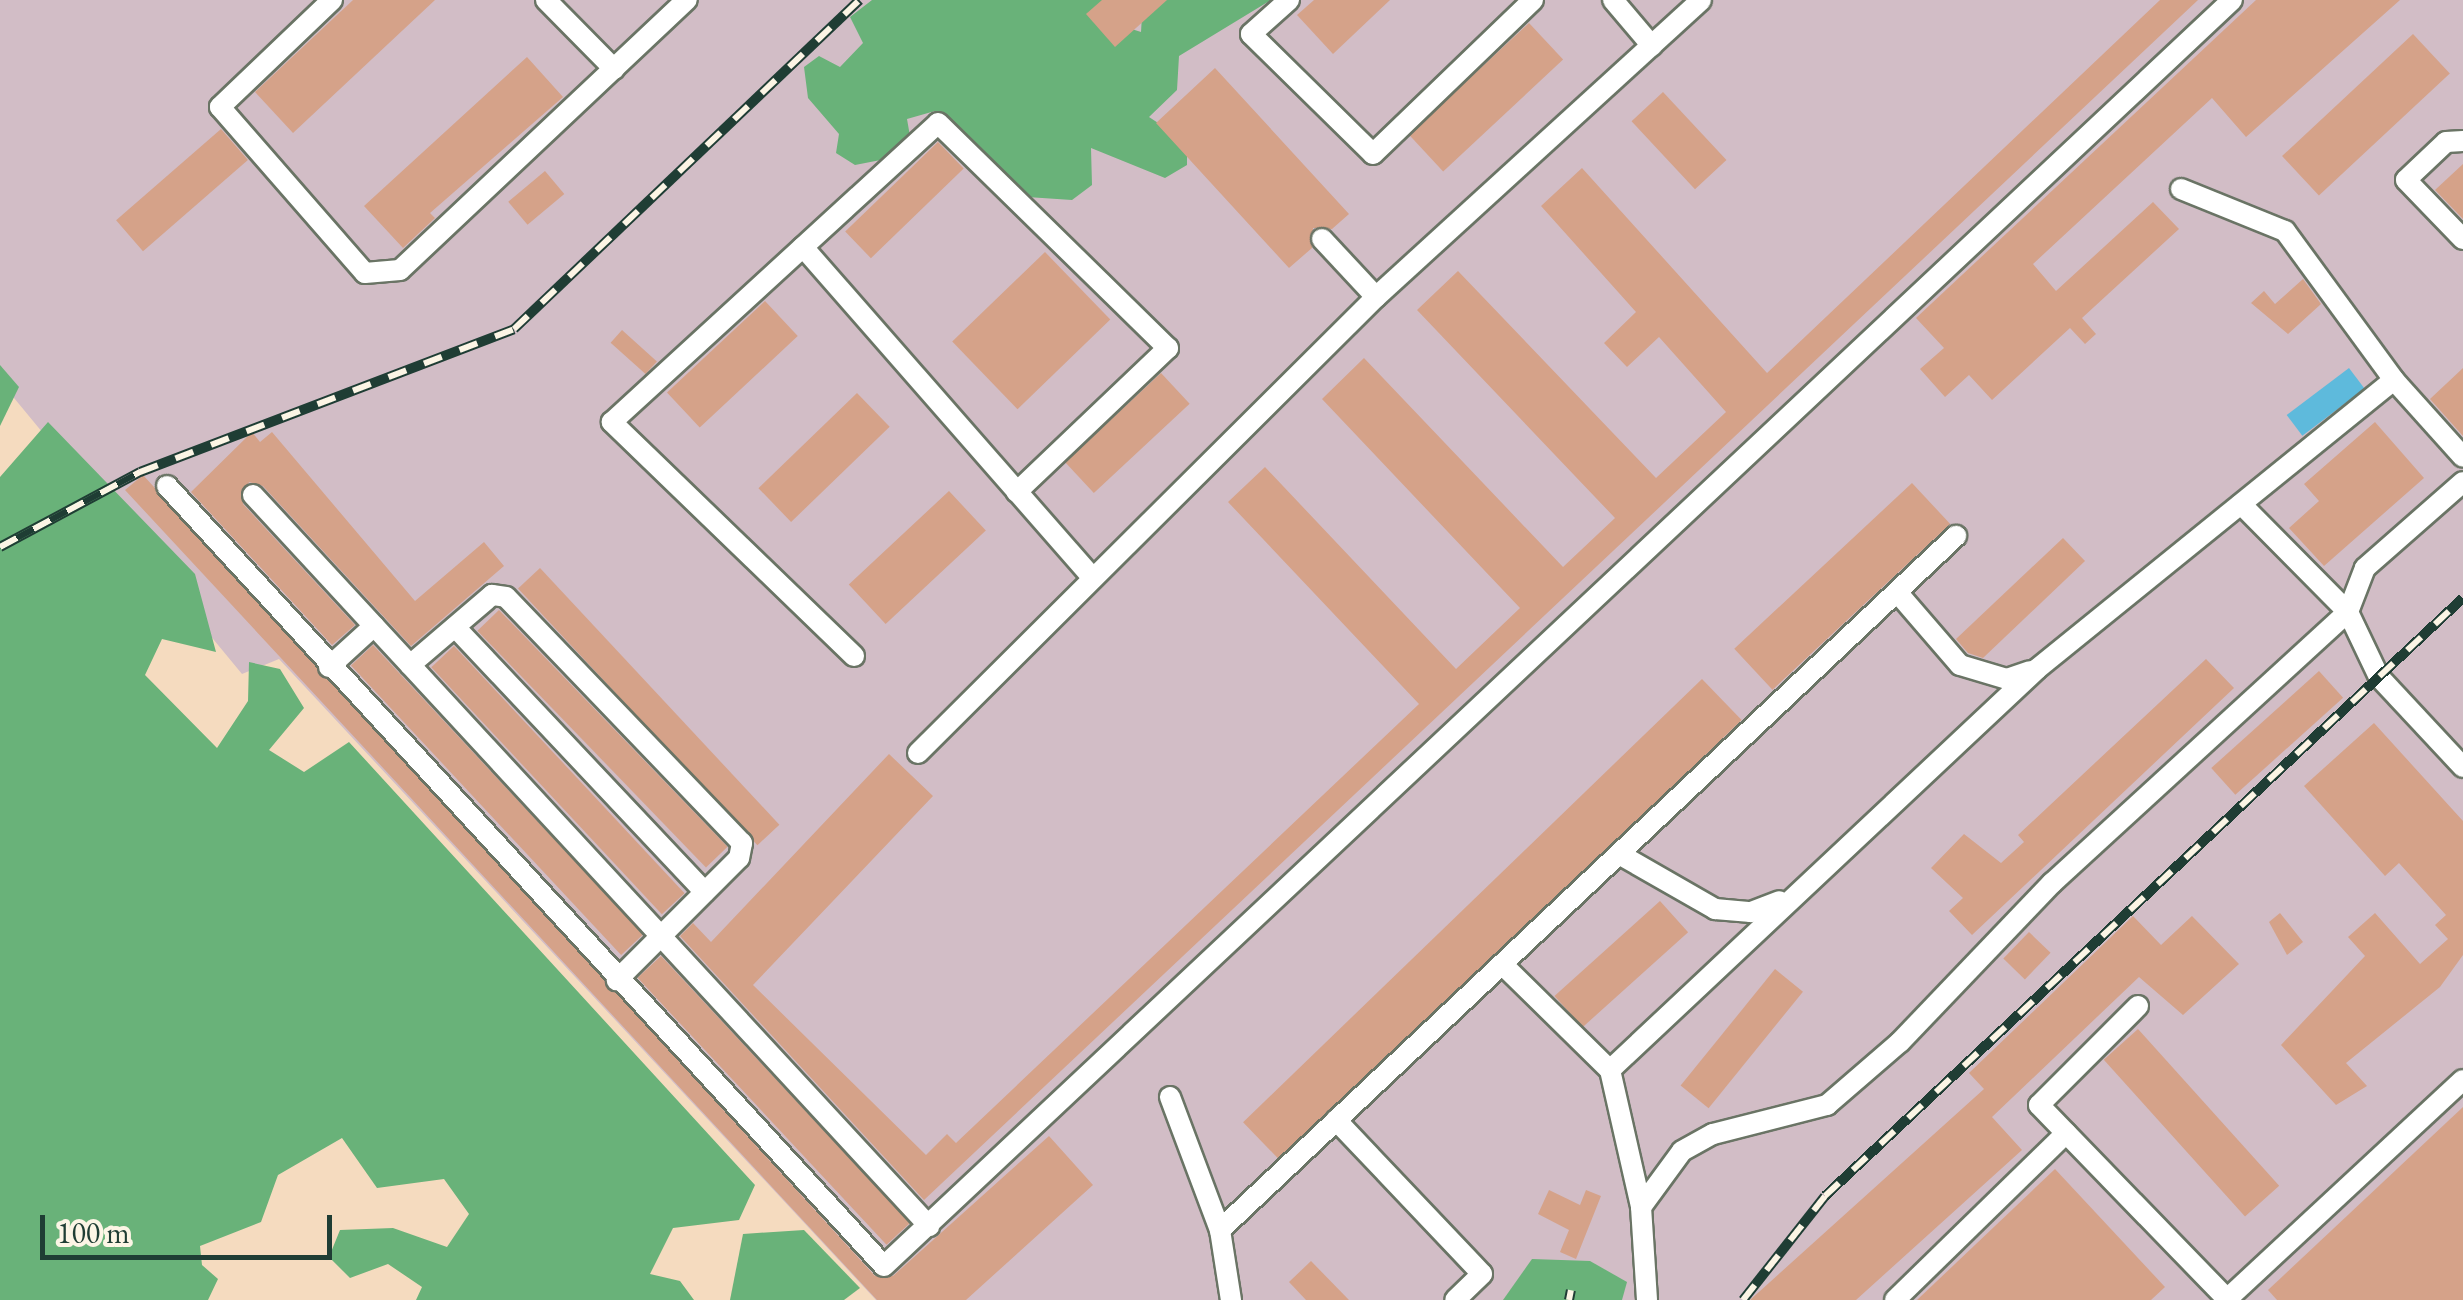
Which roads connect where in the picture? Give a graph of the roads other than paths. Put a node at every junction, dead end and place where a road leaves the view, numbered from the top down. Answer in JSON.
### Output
{"nodes":[{"id":1,"x":332,"y":0,"type":"edge"},
{"id":2,"x":546,"y":0,"type":"edge"},
{"id":3,"x":687,"y":0,"type":"edge"},
{"id":4,"x":1289,"y":0,"type":"edge"},
{"id":5,"x":1533,"y":0,"type":"edge"},
{"id":6,"x":1613,"y":0,"type":"edge"},
{"id":7,"x":1701,"y":0,"type":"edge"},
{"id":8,"x":2232,"y":0,"type":"edge"},
{"id":9,"x":1652,"y":46,"type":"junction"},
{"id":10,"x":614,"y":69,"type":"junction"},
{"id":11,"x":2463,"y":141,"type":"edge"},
{"id":12,"x":2181,"y":189,"type":"dead end"},
{"id":13,"x":1322,"y":238,"type":"dead end"},
{"id":14,"x":2463,"y":239,"type":"edge"},
{"id":15,"x":803,"y":247,"type":"junction"},
{"id":16,"x":1376,"y":297,"type":"junction"},
{"id":17,"x":2394,"y":380,"type":"junction"},
{"id":18,"x":2463,"y":457,"type":"edge"},
{"id":19,"x":2463,"y":482,"type":"edge"},
{"id":20,"x":167,"y":486,"type":"dead end"},
{"id":21,"x":1017,"y":492,"type":"junction"},
{"id":22,"x":253,"y":495,"type":"dead end"},
{"id":23,"x":2241,"y":504,"type":"junction"},
{"id":24,"x":1956,"y":536,"type":"dead end"},
{"id":25,"x":1094,"y":578,"type":"junction"},
{"id":26,"x":1897,"y":592,"type":"junction"},
{"id":27,"x":2348,"y":612,"type":"junction"},
{"id":28,"x":374,"y":626,"type":"junction"},
{"id":29,"x":455,"y":626,"type":"junction"},
{"id":30,"x":854,"y":656,"type":"dead end"},
{"id":31,"x":410,"y":665,"type":"junction"},
{"id":32,"x":329,"y":667,"type":"junction"},
{"id":33,"x":2037,"y":669,"type":"junction"},
{"id":34,"x":918,"y":753,"type":"dead end"},
{"id":35,"x":2463,"y":768,"type":"edge"},
{"id":36,"x":1619,"y":854,"type":"junction"},
{"id":37,"x":705,"y":892,"type":"junction"},
{"id":38,"x":1785,"y":899,"type":"junction"},
{"id":39,"x":660,"y":936,"type":"junction"},
{"id":40,"x":1502,"y":964,"type":"junction"},
{"id":41,"x":616,"y":980,"type":"junction"},
{"id":42,"x":2138,"y":1006,"type":"dead end"},
{"id":43,"x":1610,"y":1070,"type":"junction"},
{"id":44,"x":2463,"y":1080,"type":"edge"},
{"id":45,"x":1170,"y":1097,"type":"dead end"},
{"id":46,"x":1336,"y":1120,"type":"junction"},
{"id":47,"x":2066,"y":1133,"type":"junction"},
{"id":48,"x":1641,"y":1207,"type":"junction"},
{"id":49,"x":929,"y":1226,"type":"junction"},
{"id":50,"x":1220,"y":1230,"type":"junction"},
{"id":51,"x":1231,"y":1300,"type":"edge"},
{"id":52,"x":1454,"y":1300,"type":"edge"},
{"id":53,"x":1647,"y":1300,"type":"edge"},
{"id":54,"x":1895,"y":1300,"type":"edge"},
{"id":55,"x":2227,"y":1300,"type":"edge"}],
"edges":[{"from":1,"to":10,"type":"street"},
{"from":2,"to":10,"type":"street"},
{"from":3,"to":10,"type":"street"},
{"from":4,"to":5,"type":"street"},
{"from":6,"to":9,"type":"street"},
{"from":7,"to":9,"type":"street"},
{"from":8,"to":49,"type":"street"},
{"from":9,"to":16,"type":"street"},
{"from":11,"to":14,"type":"street"},
{"from":12,"to":17,"type":"street"},
{"from":13,"to":16,"type":"street"},
{"from":15,"to":21,"type":"street"},
{"from":15,"to":21,"type":"street"},
{"from":15,"to":30,"type":"street"},
{"from":16,"to":25,"type":"street"},
{"from":17,"to":18,"type":"street"},
{"from":17,"to":23,"type":"street"},
{"from":19,"to":27,"type":"street"},
{"from":20,"to":32,"type":"street"},
{"from":21,"to":25,"type":"street"},
{"from":22,"to":28,"type":"street"},
{"from":23,"to":27,"type":"street"},
{"from":23,"to":33,"type":"street"},
{"from":24,"to":26,"type":"street"},
{"from":25,"to":34,"type":"street"},
{"from":26,"to":33,"type":"street"},
{"from":26,"to":36,"type":"street"},
{"from":27,"to":35,"type":"street"},
{"from":27,"to":48,"type":"street"},
{"from":28,"to":31,"type":"street"},
{"from":28,"to":32,"type":"street"},
{"from":29,"to":31,"type":"street"},
{"from":29,"to":37,"type":"street"},
{"from":29,"to":37,"type":"street"},
{"from":31,"to":39,"type":"street"},
{"from":32,"to":41,"type":"street"},
{"from":33,"to":38,"type":"street"},
{"from":36,"to":38,"type":"street"},
{"from":36,"to":40,"type":"street"},
{"from":37,"to":39,"type":"street"},
{"from":38,"to":43,"type":"street"},
{"from":39,"to":41,"type":"street"},
{"from":39,"to":49,"type":"street"},
{"from":40,"to":43,"type":"street"},
{"from":40,"to":46,"type":"street"},
{"from":41,"to":49,"type":"street"},
{"from":42,"to":47,"type":"street"},
{"from":43,"to":48,"type":"street"},
{"from":44,"to":55,"type":"street"},
{"from":45,"to":50,"type":"street"},
{"from":46,"to":50,"type":"street"},
{"from":46,"to":52,"type":"street"},
{"from":47,"to":54,"type":"street"},
{"from":47,"to":55,"type":"street"},
{"from":48,"to":53,"type":"street"},
{"from":50,"to":51,"type":"street"}]}
